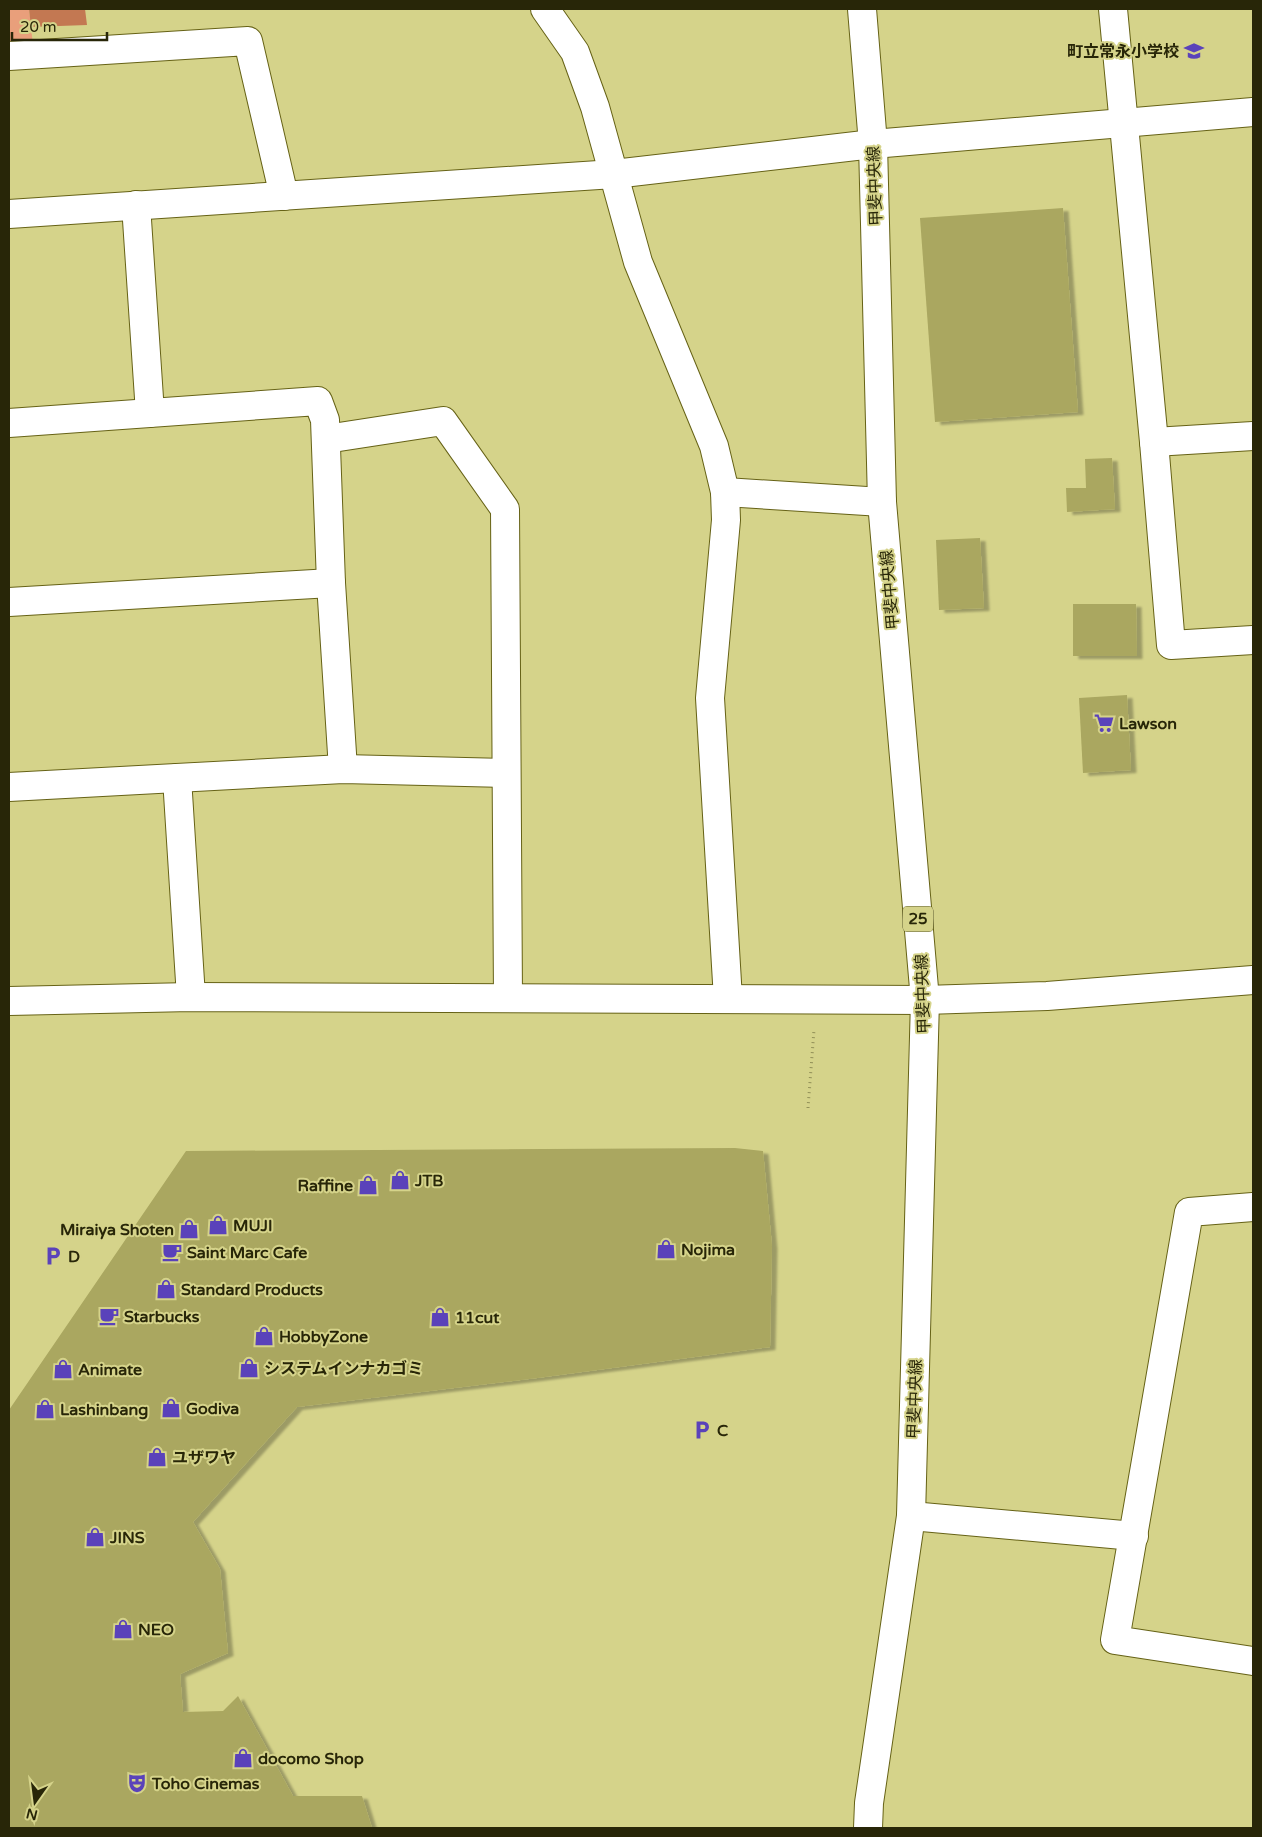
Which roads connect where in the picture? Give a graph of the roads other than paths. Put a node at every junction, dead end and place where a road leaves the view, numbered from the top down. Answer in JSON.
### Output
{"nodes":[{"id":1,"x":545,"y":9,"type":"edge"},
{"id":2,"x":862,"y":9,"type":"edge"},
{"id":3,"x":1113,"y":9,"type":"edge"},
{"id":4,"x":9,"y":56,"type":"edge"},
{"id":5,"x":1253,"y":112,"type":"edge"},
{"id":6,"x":1123,"y":122,"type":"junction"},
{"id":7,"x":873,"y":144,"type":"junction"},
{"id":8,"x":614,"y":174,"type":"junction"},
{"id":9,"x":284,"y":196,"type":"junction"},
{"id":10,"x":136,"y":205,"type":"junction"},
{"id":11,"x":9,"y":214,"type":"edge"},
{"id":12,"x":150,"y":412,"type":"junction"},
{"id":13,"x":9,"y":423,"type":"edge"},
{"id":14,"x":1253,"y":436,"type":"edge"},
{"id":15,"x":326,"y":439,"type":"junction"},
{"id":16,"x":1154,"y":442,"type":"junction"},
{"id":17,"x":725,"y":492,"type":"junction"},
{"id":18,"x":882,"y":502,"type":"junction"},
{"id":19,"x":331,"y":583,"type":"junction"},
{"id":20,"x":9,"y":602,"type":"edge"},
{"id":21,"x":1253,"y":640,"type":"edge"},
{"id":22,"x":343,"y":769,"type":"junction"},
{"id":23,"x":506,"y":773,"type":"junction"},
{"id":24,"x":177,"y":778,"type":"junction"},
{"id":25,"x":9,"y":786,"type":"edge"},
{"id":26,"x":1253,"y":980,"type":"edge"},
{"id":27,"x":191,"y":997,"type":"junction"},
{"id":28,"x":508,"y":998,"type":"junction"},
{"id":29,"x":728,"y":1000,"type":"junction"},
{"id":30,"x":925,"y":1000,"type":"junction"},
{"id":31,"x":9,"y":1001,"type":"edge"},
{"id":32,"x":1253,"y":1207,"type":"edge"},
{"id":33,"x":911,"y":1516,"type":"junction"},
{"id":34,"x":1134,"y":1536,"type":"junction"},
{"id":35,"x":1253,"y":1660,"type":"edge"},
{"id":36,"x":868,"y":1828,"type":"edge"}],
"edges":[{"from":1,"to":8,"type":"street"},
{"from":2,"to":7,"type":"street","name":"甲斐中央線","number":"25"},
{"from":3,"to":6,"type":"street"},
{"from":4,"to":9,"type":"street"},
{"from":5,"to":6,"type":"street"},
{"from":6,"to":7,"type":"street"},
{"from":6,"to":16,"type":"street"},
{"from":7,"to":8,"type":"street"},
{"from":7,"to":18,"type":"street","name":"甲斐中央線","number":"25"},
{"from":8,"to":9,"type":"street"},
{"from":8,"to":17,"type":"street"},
{"from":9,"to":10,"type":"street"},
{"from":10,"to":11,"type":"street"},
{"from":10,"to":12,"type":"street"},
{"from":12,"to":13,"type":"street"},
{"from":12,"to":15,"type":"street"},
{"from":14,"to":16,"type":"street"},
{"from":15,"to":19,"type":"street"},
{"from":15,"to":23,"type":"street"},
{"from":16,"to":21,"type":"street"},
{"from":17,"to":18,"type":"street"},
{"from":17,"to":29,"type":"street"},
{"from":18,"to":30,"type":"street","name":"甲斐中央線","number":"25"},
{"from":19,"to":20,"type":"street"},
{"from":19,"to":22,"type":"street"},
{"from":22,"to":23,"type":"street"},
{"from":22,"to":24,"type":"street"},
{"from":23,"to":28,"type":"street"},
{"from":24,"to":25,"type":"street"},
{"from":24,"to":27,"type":"street"},
{"from":26,"to":30,"type":"street"},
{"from":27,"to":28,"type":"street"},
{"from":27,"to":31,"type":"street"},
{"from":28,"to":29,"type":"street"},
{"from":29,"to":30,"type":"street"},
{"from":30,"to":33,"type":"street","name":"甲斐中央線","number":"25"},
{"from":32,"to":34,"type":"street"},
{"from":33,"to":34,"type":"street"},
{"from":33,"to":36,"type":"street","name":"甲斐中央線","number":"25"},
{"from":34,"to":35,"type":"street"}]}
